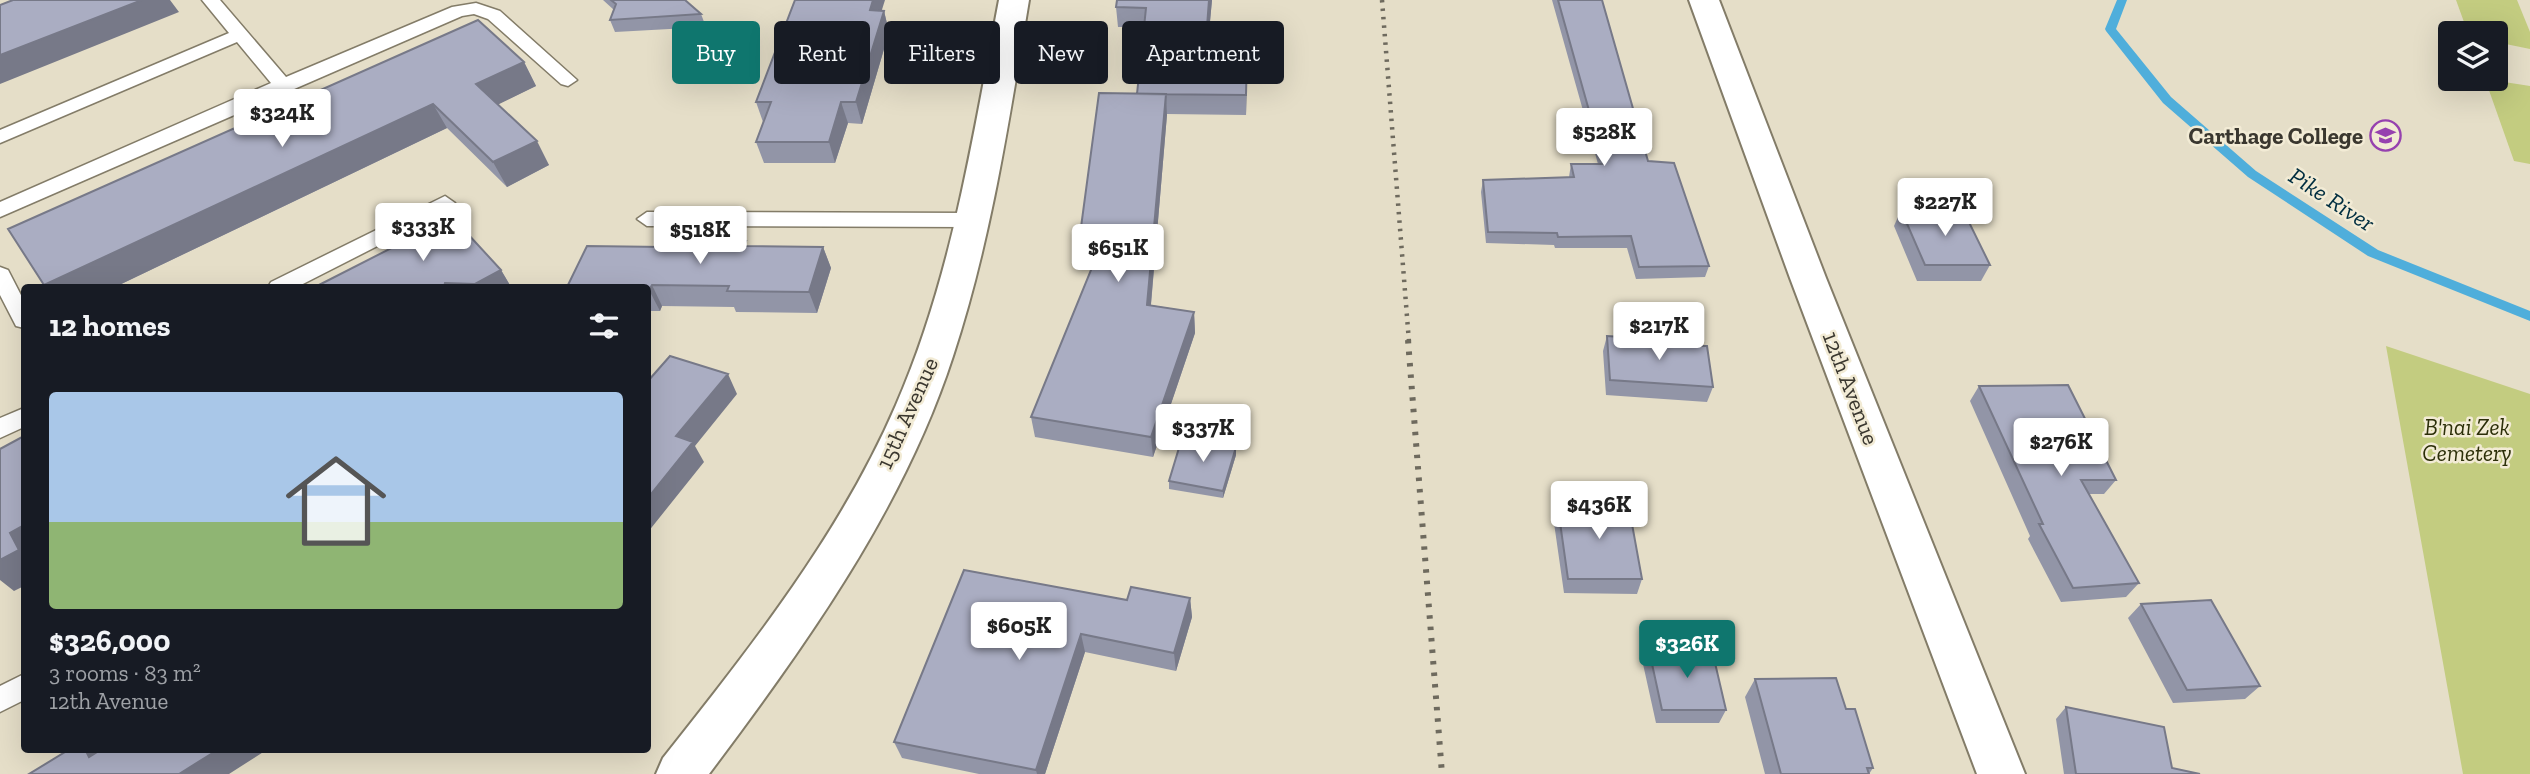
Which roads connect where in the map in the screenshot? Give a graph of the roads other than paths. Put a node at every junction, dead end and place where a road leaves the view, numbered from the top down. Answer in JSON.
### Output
{"nodes":[{"id":1,"x":211,"y":0,"type":"edge"},
{"id":2,"x":1014,"y":0,"type":"edge"},
{"id":3,"x":1704,"y":0,"type":"edge"},
{"id":4,"x":241,"y":34,"type":"junction"},
{"id":5,"x":568,"y":80,"type":"dead end"},
{"id":6,"x":283,"y":85,"type":"junction"},
{"id":7,"x":0,"y":136,"type":"edge"},
{"id":8,"x":445,"y":203,"type":"dead end"},
{"id":9,"x":0,"y":210,"type":"edge"},
{"id":10,"x":647,"y":219,"type":"dead end"},
{"id":11,"x":970,"y":220,"type":"junction"},
{"id":12,"x":0,"y":275,"type":"edge"},
{"id":13,"x":285,"y":284,"type":"edge"},
{"id":14,"x":21,"y":314,"type":"edge"},
{"id":15,"x":21,"y":418,"type":"edge"},
{"id":16,"x":0,"y":429,"type":"edge"},
{"id":17,"x":21,"y":688,"type":"edge"},
{"id":18,"x":0,"y":700,"type":"edge"},
{"id":19,"x":680,"y":774,"type":"edge"},
{"id":20,"x":2001,"y":774,"type":"edge"}],
"edges":[{"from":1,"to":4,"type":"lane"},
{"from":2,"to":11,"type":"street","name":"15th Avenue"},
{"from":3,"to":20,"type":"street","name":"12th Avenue"},
{"from":4,"to":6,"type":"lane"},
{"from":4,"to":7,"type":"lane"},
{"from":5,"to":6,"type":"lane"},
{"from":6,"to":9,"type":"lane"},
{"from":8,"to":13,"type":"lane"},
{"from":10,"to":11,"type":"lane"},
{"from":11,"to":19,"type":"street","name":"15th Avenue"},
{"from":12,"to":14,"type":"lane"},
{"from":15,"to":16,"type":"lane"},
{"from":17,"to":18,"type":"lane"}]}
